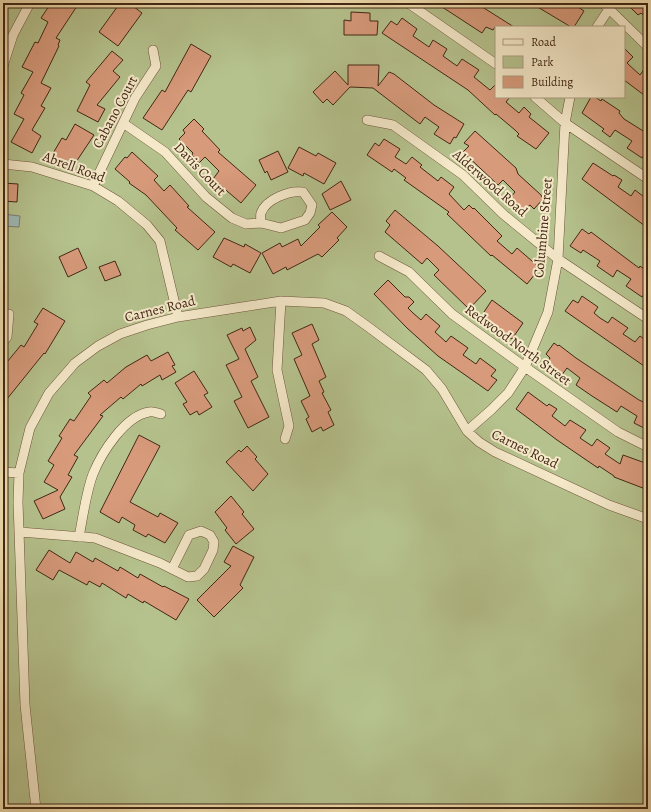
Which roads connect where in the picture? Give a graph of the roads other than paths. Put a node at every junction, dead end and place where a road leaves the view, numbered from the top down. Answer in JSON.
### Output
{"nodes":[{"id":1,"x":30,"y":3,"type":"edge"},
{"id":2,"x":408,"y":3,"type":"edge"},
{"id":3,"x":608,"y":4,"type":"edge"},
{"id":4,"x":597,"y":26,"type":"edge"},
{"id":5,"x":648,"y":47,"type":"edge"},
{"id":6,"x":153,"y":50,"type":"dead end"},
{"id":7,"x":495,"y":63,"type":"edge"},
{"id":8,"x":3,"y":66,"type":"edge"},
{"id":9,"x":535,"y":98,"type":"edge"},
{"id":10,"x":570,"y":98,"type":"edge"},
{"id":11,"x":368,"y":120,"type":"dead end"},
{"id":12,"x":123,"y":123,"type":"junction"},
{"id":13,"x":565,"y":123,"type":"junction"},
{"id":14,"x":3,"y":164,"type":"edge"},
{"id":15,"x":648,"y":179,"type":"edge"},
{"id":16,"x":93,"y":186,"type":"junction"},
{"id":17,"x":261,"y":223,"type":"junction"},
{"id":18,"x":379,"y":256,"type":"dead end"},
{"id":19,"x":558,"y":259,"type":"junction"},
{"id":20,"x":281,"y":301,"type":"junction"},
{"id":21,"x":9,"y":314,"type":"dead end"},
{"id":22,"x":178,"y":317,"type":"junction"},
{"id":23,"x":648,"y":319,"type":"edge"},
{"id":24,"x":3,"y":342,"type":"edge"},
{"id":25,"x":524,"y":367,"type":"junction"},
{"id":26,"x":161,"y":414,"type":"dead end"},
{"id":27,"x":467,"y":431,"type":"junction"},
{"id":28,"x":285,"y":438,"type":"dead end"},
{"id":29,"x":648,"y":448,"type":"edge"},
{"id":30,"x":3,"y":472,"type":"edge"},
{"id":31,"x":19,"y":473,"type":"junction"},
{"id":32,"x":648,"y":519,"type":"edge"},
{"id":33,"x":20,"y":532,"type":"junction"},
{"id":34,"x":79,"y":537,"type":"junction"},
{"id":35,"x":172,"y":569,"type":"junction"},
{"id":36,"x":36,"y":809,"type":"edge"}],
"edges":[{"from":1,"to":8,"type":"street"},
{"from":2,"to":7,"type":"street"},
{"from":3,"to":4,"type":"street"},
{"from":3,"to":5,"type":"street"},
{"from":6,"to":12,"type":"street","name":"Cabano Court"},
{"from":9,"to":13,"type":"street"},
{"from":10,"to":13,"type":"street","name":"Columbine Street"},
{"from":11,"to":19,"type":"street","name":"Alderwood Road"},
{"from":12,"to":16,"type":"street","name":"Cabano Court"},
{"from":12,"to":17,"type":"street","name":"Davis Court"},
{"from":13,"to":15,"type":"street"},
{"from":13,"to":19,"type":"street","name":"Columbine Street"},
{"from":14,"to":16,"type":"street","name":"Abrell Road"},
{"from":16,"to":22,"type":"street","name":"Abrell Road"},
{"from":17,"to":17,"type":"street","name":"Davis Court"},
{"from":18,"to":25,"type":"street","name":"Redwood North Street"},
{"from":19,"to":23,"type":"street","name":"Alderwood Road"},
{"from":19,"to":25,"type":"street","name":"Columbine Street"},
{"from":20,"to":22,"type":"street","name":"Carnes Road"},
{"from":20,"to":27,"type":"street","name":"Carnes Road"},
{"from":20,"to":28,"type":"street"},
{"from":21,"to":24,"type":"street"},
{"from":22,"to":31,"type":"street","name":"Carnes Road"},
{"from":25,"to":27,"type":"street","name":"Columbine Street"},
{"from":25,"to":29,"type":"street","name":"Redwood North Street"},
{"from":26,"to":34,"type":"street"},
{"from":27,"to":32,"type":"street","name":"Carnes Road"},
{"from":30,"to":31,"type":"street"},
{"from":31,"to":33,"type":"street","name":"Carnes Road"},
{"from":33,"to":34,"type":"street"},
{"from":33,"to":36,"type":"street","name":"Carnes Road"},
{"from":34,"to":35,"type":"street"},
{"from":35,"to":35,"type":"street"}]}
